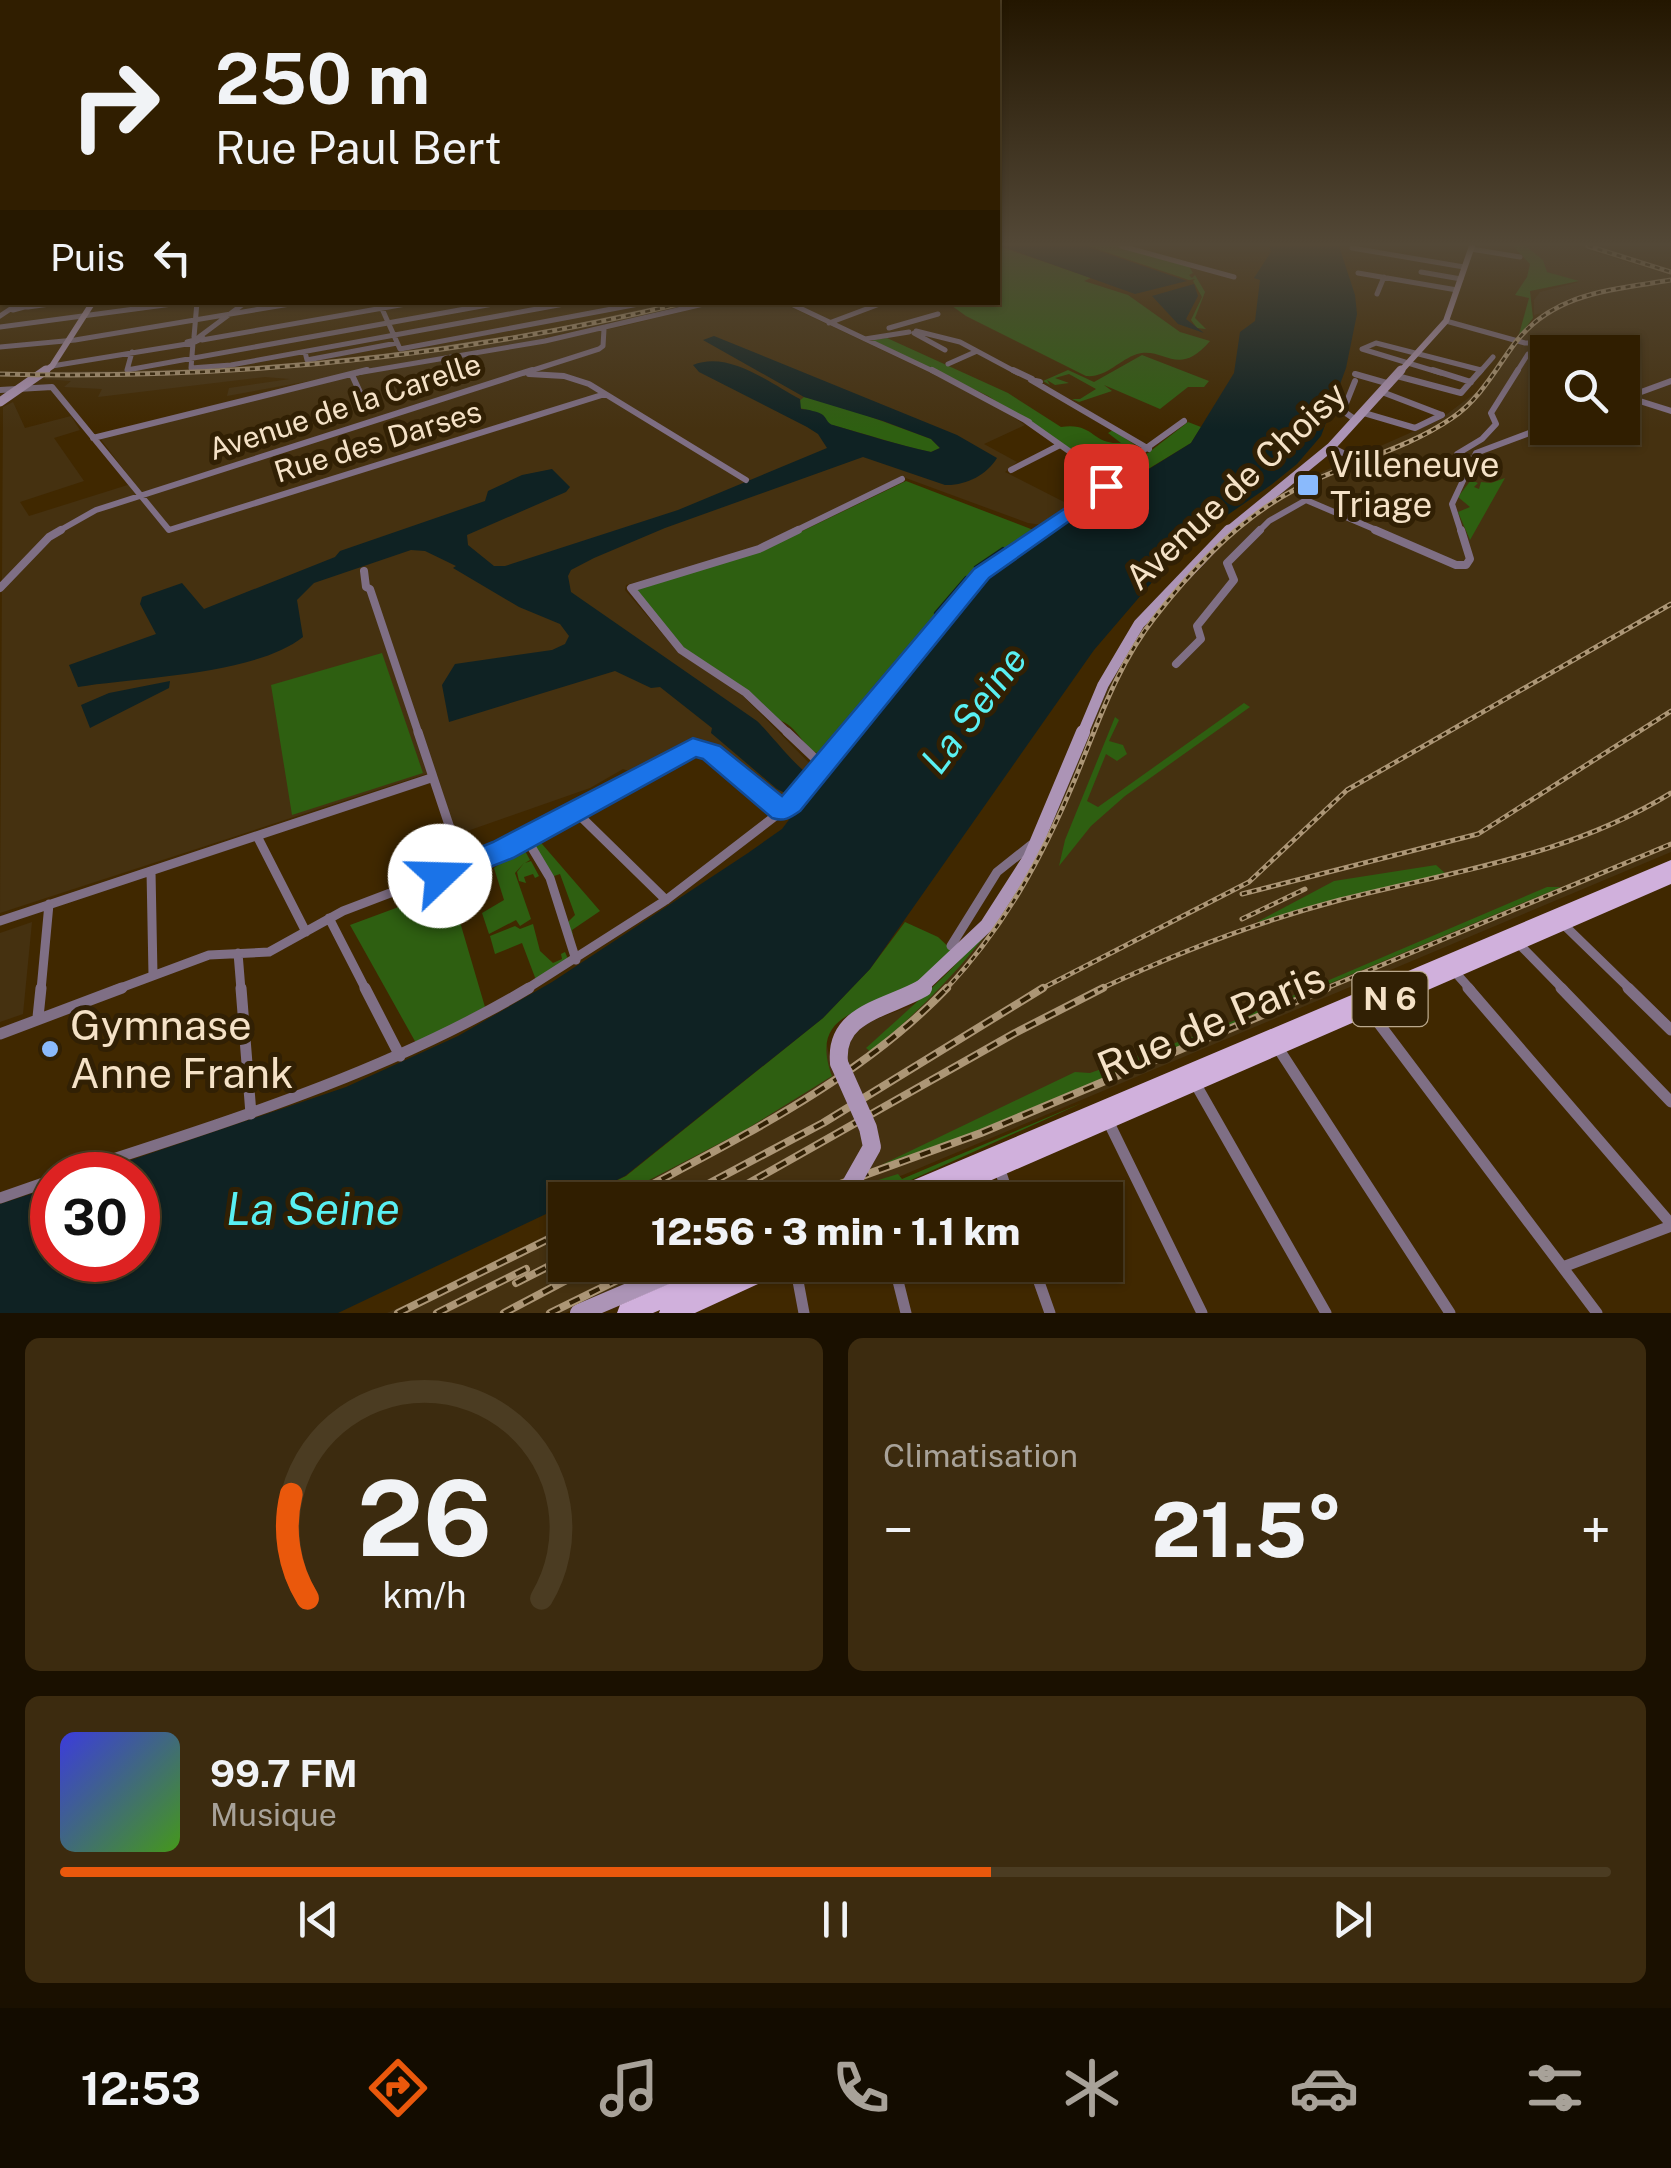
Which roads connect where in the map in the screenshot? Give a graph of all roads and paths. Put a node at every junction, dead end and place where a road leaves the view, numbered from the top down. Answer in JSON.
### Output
{"nodes":[{"id":1,"x":24,"y":307,"type":"edge"},
{"id":2,"x":91,"y":307,"type":"edge"},
{"id":3,"x":156,"y":307,"type":"edge"},
{"id":4,"x":197,"y":307,"type":"edge"},
{"id":5,"x":239,"y":307,"type":"edge"},
{"id":6,"x":270,"y":307,"type":"edge"},
{"id":7,"x":373,"y":307,"type":"edge"},
{"id":8,"x":381,"y":307,"type":"edge"},
{"id":9,"x":475,"y":307,"type":"edge"},
{"id":10,"x":555,"y":307,"type":"edge"},
{"id":11,"x":579,"y":307,"type":"edge"},
{"id":12,"x":621,"y":307,"type":"edge"},
{"id":13,"x":691,"y":307,"type":"edge"},
{"id":14,"x":797,"y":307,"type":"edge"},
{"id":15,"x":871,"y":307,"type":"edge"},
{"id":16,"x":1451,"y":307,"type":"edge"},
{"id":17,"x":14,"y":308,"type":"joint"},
{"id":18,"x":230,"y":314,"type":"junction"},
{"id":19,"x":586,"y":314,"type":"junction"},
{"id":20,"x":938,"y":314,"type":"dead end"},
{"id":21,"x":0,"y":316,"type":"edge"},
{"id":22,"x":84,"y":318,"type":"junction"},
{"id":23,"x":196,"y":320,"type":"junction"},
{"id":24,"x":829,"y":322,"type":"junction"},
{"id":25,"x":1446,"y":322,"type":"junction"},
{"id":26,"x":388,"y":323,"type":"junction"},
{"id":27,"x":0,"y":326,"type":"edge"},
{"id":28,"x":889,"y":328,"type":"dead end"},
{"id":29,"x":604,"y":329,"type":"junction"},
{"id":30,"x":911,"y":331,"type":"junction"},
{"id":31,"x":195,"y":340,"type":"junction"},
{"id":32,"x":70,"y":341,"type":"junction"},
{"id":33,"x":868,"y":341,"type":"junction"},
{"id":34,"x":397,"y":343,"type":"junction"},
{"id":35,"x":1530,"y":343,"type":"edge"},
{"id":36,"x":0,"y":347,"type":"edge"},
{"id":37,"x":945,"y":350,"type":"dead end"},
{"id":38,"x":132,"y":352,"type":"junction"},
{"id":39,"x":975,"y":352,"type":"junction"},
{"id":40,"x":1417,"y":353,"type":"junction"},
{"id":41,"x":1530,"y":354,"type":"edge"},
{"id":42,"x":1492,"y":356,"type":"dead end"},
{"id":43,"x":192,"y":358,"type":"junction"},
{"id":44,"x":948,"y":364,"type":"dead end"},
{"id":45,"x":1407,"y":364,"type":"junction"},
{"id":46,"x":52,"y":366,"type":"junction"},
{"id":47,"x":1425,"y":369,"type":"junction"},
{"id":48,"x":1481,"y":370,"type":"junction"},
{"id":49,"x":352,"y":375,"type":"junction"},
{"id":50,"x":520,"y":375,"type":"junction"},
{"id":51,"x":1397,"y":376,"type":"junction"},
{"id":52,"x":1671,"y":380,"type":"edge"},
{"id":53,"x":1035,"y":381,"type":"junction"},
{"id":54,"x":1415,"y":381,"type":"junction"},
{"id":55,"x":1471,"y":382,"type":"junction"},
{"id":56,"x":1390,"y":384,"type":"junction"},
{"id":57,"x":1022,"y":386,"type":"dead end"},
{"id":58,"x":0,"y":390,"type":"edge"},
{"id":59,"x":21,"y":390,"type":"junction"},
{"id":60,"x":1382,"y":392,"type":"junction"},
{"id":61,"x":1640,"y":392,"type":"edge"},
{"id":62,"x":604,"y":394,"type":"junction"},
{"id":63,"x":1640,"y":402,"type":"edge"},
{"id":64,"x":0,"y":403,"type":"edge"},
{"id":65,"x":365,"y":403,"type":"dead end"},
{"id":66,"x":1671,"y":411,"type":"edge"},
{"id":67,"x":1360,"y":416,"type":"junction"},
{"id":68,"x":1184,"y":421,"type":"dead end"},
{"id":69,"x":1530,"y":432,"type":"edge"},
{"id":70,"x":93,"y":438,"type":"junction"},
{"id":71,"x":1058,"y":444,"type":"junction"},
{"id":72,"x":1331,"y":448,"type":"junction"},
{"id":73,"x":1149,"y":449,"type":"junction"},
{"id":74,"x":1470,"y":459,"type":"junction"},
{"id":75,"x":1357,"y":460,"type":"tunnel mouth"},
{"id":76,"x":1095,"y":469,"type":"junction"},
{"id":77,"x":1011,"y":470,"type":"dead end"},
{"id":78,"x":902,"y":479,"type":"dead end"},
{"id":79,"x":746,"y":480,"type":"dead end"},
{"id":80,"x":140,"y":496,"type":"junction"},
{"id":81,"x":364,"y":571,"type":"dead end"},
{"id":82,"x":12,"y":576,"type":"junction"},
{"id":83,"x":0,"y":578,"type":"edge"},
{"id":84,"x":0,"y":588,"type":"edge"},
{"id":85,"x":1176,"y":664,"type":"dead end"},
{"id":86,"x":823,"y":766,"type":"junction"},
{"id":87,"x":432,"y":778,"type":"junction"},
{"id":88,"x":786,"y":807,"type":"junction"},
{"id":89,"x":575,"y":811,"type":"junction"},
{"id":90,"x":257,"y":836,"type":"junction"},
{"id":91,"x":526,"y":838,"type":"junction"},
{"id":92,"x":1671,"y":866,"type":"edge"},
{"id":93,"x":462,"y":868,"type":"junction"},
{"id":94,"x":151,"y":871,"type":"junction"},
{"id":95,"x":1671,"y":877,"type":"edge"},
{"id":96,"x":666,"y":900,"type":"junction"},
{"id":97,"x":49,"y":904,"type":"junction"},
{"id":98,"x":989,"y":907,"type":"junction"},
{"id":99,"x":328,"y":918,"type":"junction"},
{"id":100,"x":0,"y":921,"type":"edge"},
{"id":101,"x":1564,"y":924,"type":"junction"},
{"id":102,"x":306,"y":932,"type":"junction"},
{"id":103,"x":1518,"y":943,"type":"junction"},
{"id":104,"x":951,"y":946,"type":"dead end"},
{"id":105,"x":238,"y":953,"type":"junction"},
{"id":106,"x":576,"y":960,"type":"junction"},
{"id":107,"x":1454,"y":971,"type":"junction"},
{"id":108,"x":153,"y":975,"type":"junction"},
{"id":109,"x":1368,"y":1009,"type":"junction"},
{"id":110,"x":38,"y":1017,"type":"junction"},
{"id":111,"x":1671,"y":1030,"type":"edge"},
{"id":112,"x":0,"y":1034,"type":"edge"},
{"id":113,"x":1278,"y":1048,"type":"junction"},
{"id":114,"x":400,"y":1056,"type":"junction"},
{"id":115,"x":1195,"y":1084,"type":"junction"},
{"id":116,"x":1671,"y":1102,"type":"edge"},
{"id":117,"x":1107,"y":1112,"type":"junction"},
{"id":118,"x":251,"y":1114,"type":"junction"},
{"id":119,"x":135,"y":1152,"type":"edge"},
{"id":120,"x":998,"y":1166,"type":"junction"},
{"id":121,"x":852,"y":1182,"type":"edge"},
{"id":122,"x":934,"y":1182,"type":"edge"},
{"id":123,"x":963,"y":1182,"type":"edge"},
{"id":124,"x":1004,"y":1182,"type":"edge"},
{"id":125,"x":30,"y":1188,"type":"edge"},
{"id":126,"x":0,"y":1198,"type":"edge"},
{"id":127,"x":1671,"y":1225,"type":"edge"},
{"id":128,"x":1563,"y":1268,"type":"junction"},
{"id":129,"x":652,"y":1282,"type":"edge"},
{"id":130,"x":699,"y":1282,"type":"edge"},
{"id":131,"x":738,"y":1282,"type":"edge"},
{"id":132,"x":798,"y":1282,"type":"edge"},
{"id":133,"x":898,"y":1282,"type":"edge"},
{"id":134,"x":1039,"y":1282,"type":"edge"},
{"id":135,"x":578,"y":1313,"type":"edge"},
{"id":136,"x":628,"y":1313,"type":"edge"},
{"id":137,"x":670,"y":1313,"type":"edge"},
{"id":138,"x":804,"y":1313,"type":"edge"},
{"id":139,"x":906,"y":1313,"type":"edge"},
{"id":140,"x":1050,"y":1313,"type":"edge"},
{"id":141,"x":1202,"y":1313,"type":"edge"},
{"id":142,"x":1326,"y":1313,"type":"edge"},
{"id":143,"x":1450,"y":1313,"type":"edge"},
{"id":144,"x":1598,"y":1313,"type":"edge"}],
"edges":[{"from":1,"to":17,"type":"street"},
{"from":2,"to":22,"type":"main road"},
{"from":3,"to":22,"type":"street"},
{"from":4,"to":23,"type":"street"},
{"from":5,"to":18,"type":"street"},
{"from":6,"to":18,"type":"street"},
{"from":7,"to":31,"type":"street"},
{"from":8,"to":26,"type":"street"},
{"from":9,"to":26,"type":"street"},
{"from":10,"to":34,"type":"street"},
{"from":11,"to":19,"type":"street"},
{"from":12,"to":19,"type":"street"},
{"from":13,"to":29,"type":"street"},
{"from":14,"to":24,"type":"street"},
{"from":15,"to":24,"type":"street"},
{"from":16,"to":25,"type":"main road","name":"Avenue de Choisy"},
{"from":17,"to":21,"type":"street"},
{"from":18,"to":23,"type":"street"},
{"from":18,"to":31,"type":"street"},
{"from":19,"to":34,"type":"street"},
{"from":20,"to":30,"type":"street"},
{"from":22,"to":27,"type":"street"},
{"from":22,"to":32,"type":"main road"},
{"from":23,"to":31,"type":"street"},
{"from":23,"to":32,"type":"street"},
{"from":24,"to":33,"type":"street"},
{"from":25,"to":35,"type":"street"},
{"from":25,"to":40,"type":"main road","name":"Avenue de Choisy"},
{"from":26,"to":34,"type":"street"},
{"from":26,"to":43,"type":"street"},
{"from":28,"to":30,"type":"street"},
{"from":29,"to":49,"type":"street"},
{"from":29,"to":50,"type":"street","name":"Avenue de la Carelle"},
{"from":30,"to":33,"type":"street"},
{"from":30,"to":37,"type":"street"},
{"from":30,"to":39,"type":"street"},
{"from":31,"to":38,"type":"street"},
{"from":31,"to":43,"type":"street"},
{"from":32,"to":36,"type":"street"},
{"from":32,"to":46,"type":"main road"},
{"from":33,"to":71,"type":"street"},
{"from":34,"to":43,"type":"street"},
{"from":38,"to":43,"type":"street"},
{"from":38,"to":46,"type":"street"},
{"from":39,"to":44,"type":"street"},
{"from":39,"to":53,"type":"street"},
{"from":40,"to":45,"type":"main road","name":"Avenue de Choisy"},
{"from":40,"to":45,"type":"street"},
{"from":40,"to":48,"type":"street"},
{"from":41,"to":74,"type":"street"},
{"from":42,"to":48,"type":"street"},
{"from":45,"to":47,"type":"street"},
{"from":45,"to":51,"type":"main road","name":"Avenue de Choisy"},
{"from":46,"to":59,"type":"main road"},
{"from":47,"to":54,"type":"street"},
{"from":47,"to":55,"type":"street"},
{"from":48,"to":55,"type":"street"},
{"from":49,"to":65,"type":"street"},
{"from":49,"to":70,"type":"street"},
{"from":50,"to":62,"type":"street"},
{"from":50,"to":80,"type":"street","name":"Avenue de la Carelle"},
{"from":51,"to":54,"type":"street"},
{"from":51,"to":56,"type":"main road","name":"Avenue de Choisy"},
{"from":52,"to":61,"type":"street"},
{"from":53,"to":57,"type":"street"},
{"from":53,"to":73,"type":"street"},
{"from":54,"to":55,"type":"street"},
{"from":56,"to":60,"type":"main road","name":"Avenue de Choisy"},
{"from":56,"to":67,"type":"street"},
{"from":58,"to":59,"type":"street"},
{"from":59,"to":64,"type":"main road"},
{"from":59,"to":70,"type":"street"},
{"from":60,"to":67,"type":"main road","name":"Avenue de Choisy"},
{"from":60,"to":67,"type":"street"},
{"from":62,"to":79,"type":"street"},
{"from":62,"to":80,"type":"street","name":"Rue des Darses"},
{"from":63,"to":66,"type":"street"},
{"from":67,"to":72,"type":"main road","name":"Avenue de Choisy"},
{"from":68,"to":73,"type":"street"},
{"from":69,"to":74,"type":"street"},
{"from":70,"to":80,"type":"street"},
{"from":71,"to":76,"type":"street"},
{"from":71,"to":77,"type":"street"},
{"from":72,"to":75,"type":"street"},
{"from":72,"to":98,"type":"main road","name":"Avenue de Choisy"},
{"from":73,"to":76,"type":"street"},
{"from":74,"to":85,"type":"street"},
{"from":76,"to":86,"type":"street"},
{"from":78,"to":86,"type":"street"},
{"from":80,"to":82,"type":"street","name":"Avenue de la Carelle"},
{"from":81,"to":87,"type":"street"},
{"from":82,"to":83,"type":"street"},
{"from":82,"to":84,"type":"street","name":"Avenue de la Carelle"},
{"from":86,"to":88,"type":"street"},
{"from":87,"to":90,"type":"street"},
{"from":87,"to":93,"type":"street"},
{"from":88,"to":89,"type":"street"},
{"from":88,"to":96,"type":"street"},
{"from":89,"to":91,"type":"street"},
{"from":89,"to":96,"type":"street"},
{"from":90,"to":94,"type":"street"},
{"from":90,"to":102,"type":"street"},
{"from":91,"to":93,"type":"street"},
{"from":91,"to":106,"type":"street"},
{"from":92,"to":117,"type":"main road","name":"Rue de Paris","number":"N 6"},
{"from":93,"to":99,"type":"street"},
{"from":94,"to":97,"type":"street"},
{"from":94,"to":108,"type":"street"},
{"from":95,"to":101,"type":"main road","name":"Rue de Paris","number":"N 6"},
{"from":96,"to":106,"type":"street"},
{"from":97,"to":100,"type":"street"},
{"from":97,"to":110,"type":"street"},
{"from":98,"to":104,"type":"street"},
{"from":98,"to":121,"type":"main road","name":"Avenue de Choisy","bridge":true},
{"from":99,"to":102,"type":"street"},
{"from":99,"to":114,"type":"street"},
{"from":101,"to":103,"type":"main road","name":"Rue de Paris","number":"N 6"},
{"from":101,"to":111,"type":"street"},
{"from":102,"to":105,"type":"street"},
{"from":103,"to":107,"type":"main road","name":"Rue de Paris","number":"N 6"},
{"from":103,"to":116,"type":"street"},
{"from":105,"to":108,"type":"street"},
{"from":105,"to":118,"type":"street"},
{"from":106,"to":114,"type":"street"},
{"from":107,"to":109,"type":"main road","name":"Rue de Paris","number":"N 6"},
{"from":107,"to":127,"type":"street"},
{"from":108,"to":110,"type":"street"},
{"from":109,"to":113,"type":"main road","name":"Rue de Paris","number":"N 6"},
{"from":109,"to":128,"type":"street"},
{"from":110,"to":112,"type":"street"},
{"from":113,"to":115,"type":"main road","name":"Rue de Paris","number":"N 6"},
{"from":113,"to":143,"type":"street"},
{"from":114,"to":118,"type":"street"},
{"from":115,"to":117,"type":"main road","name":"Rue de Paris","number":"N 6"},
{"from":115,"to":142,"type":"street"},
{"from":117,"to":120,"type":"main road","name":"Rue de Paris","number":"N 6"},
{"from":117,"to":122,"type":"main road","name":"Rue de Paris","number":"N 6"},
{"from":117,"to":141,"type":"street"},
{"from":118,"to":119,"type":"street"},
{"from":120,"to":123,"type":"main road","name":"Rue de Paris","number":"N 6"},
{"from":120,"to":124,"type":"street"},
{"from":125,"to":126,"type":"street"},
{"from":127,"to":128,"type":"street"},
{"from":128,"to":144,"type":"street"},
{"from":129,"to":135,"type":"main road"},
{"from":130,"to":136,"type":"main road"},
{"from":131,"to":137,"type":"main road"},
{"from":132,"to":138,"type":"street"},
{"from":133,"to":139,"type":"street"},
{"from":134,"to":140,"type":"street"}]}
